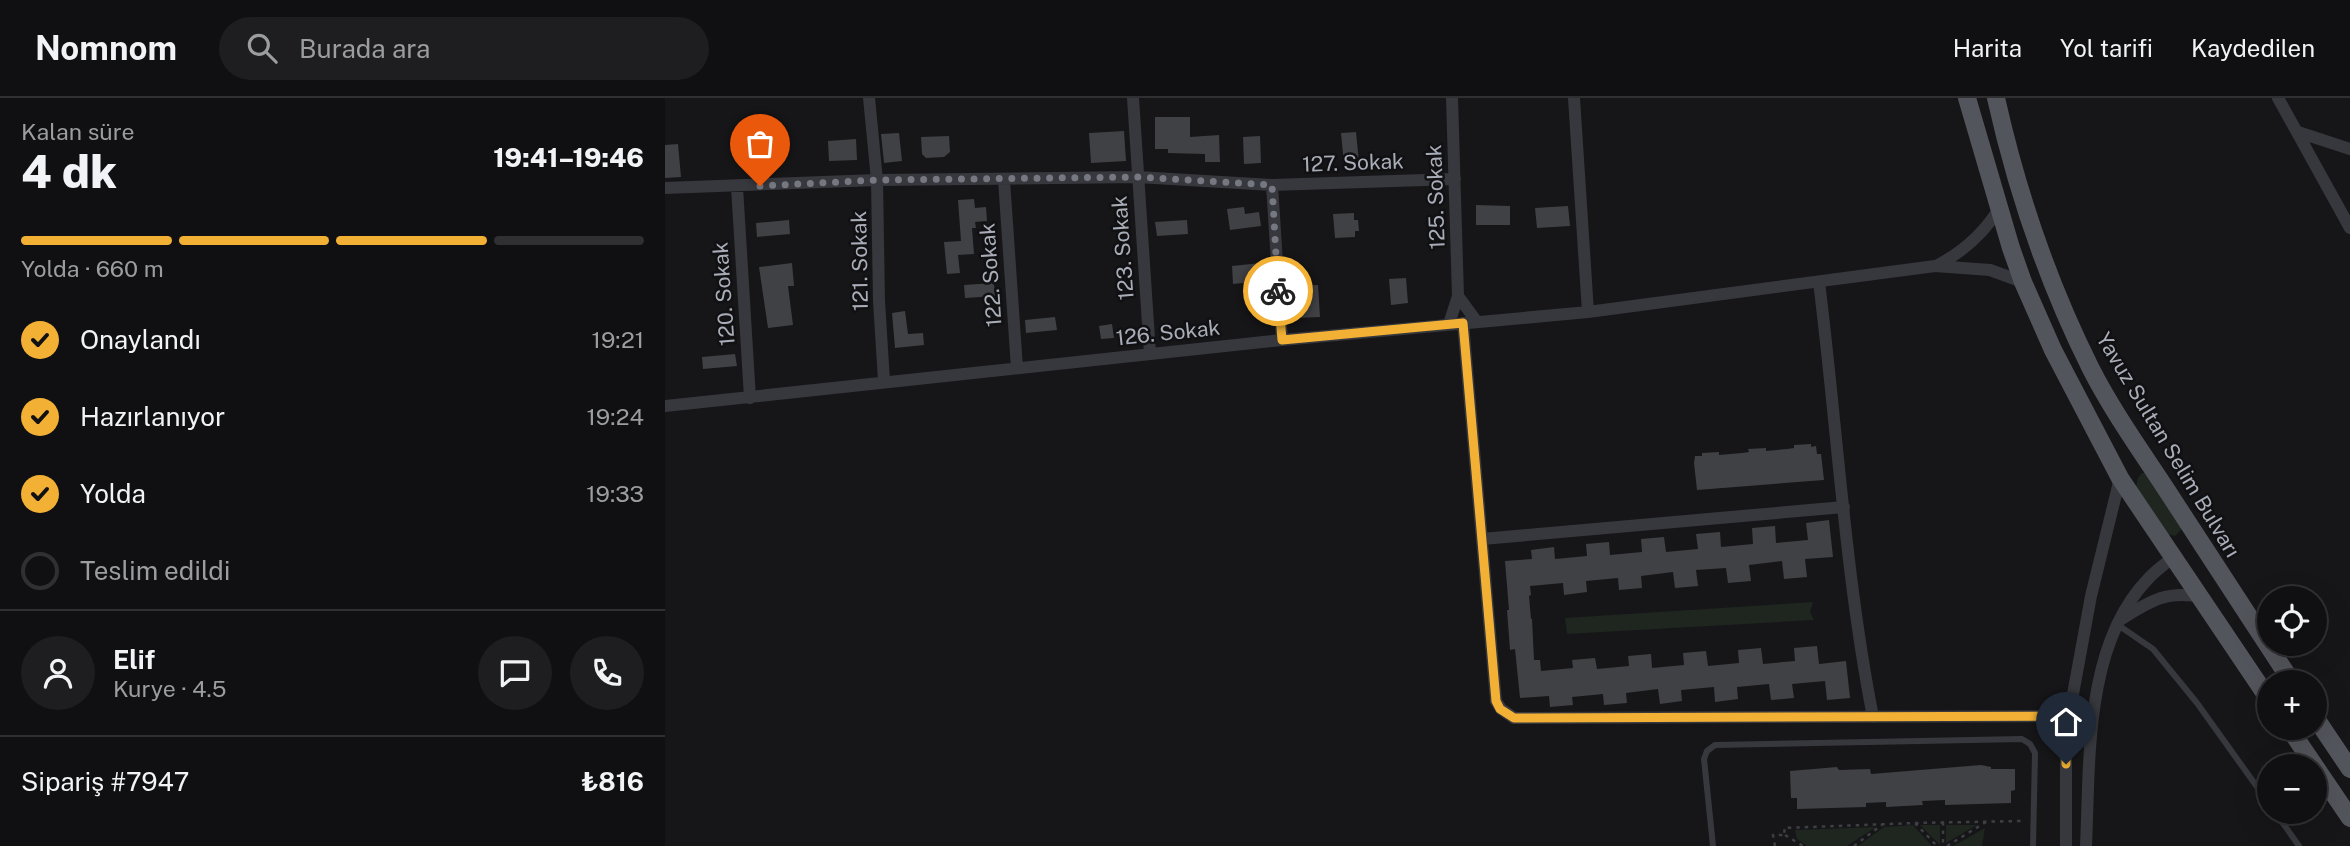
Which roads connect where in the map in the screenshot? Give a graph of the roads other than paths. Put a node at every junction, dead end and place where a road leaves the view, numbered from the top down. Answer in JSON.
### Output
{"nodes":[{"id":1,"x":869,"y":98,"type":"edge"},
{"id":2,"x":1133,"y":98,"type":"edge"},
{"id":3,"x":1452,"y":98,"type":"edge"},
{"id":4,"x":1574,"y":98,"type":"edge"},
{"id":5,"x":1967,"y":98,"type":"edge"},
{"id":6,"x":1996,"y":98,"type":"edge"},
{"id":7,"x":2278,"y":98,"type":"edge"},
{"id":8,"x":2298,"y":132,"type":"junction"},
{"id":9,"x":2350,"y":149,"type":"edge"},
{"id":10,"x":1137,"y":177,"type":"junction"},
{"id":11,"x":1455,"y":179,"type":"junction"},
{"id":12,"x":877,"y":180,"type":"junction"},
{"id":13,"x":1004,"y":180,"type":"junction"},
{"id":14,"x":1272,"y":185,"type":"junction"},
{"id":15,"x":737,"y":187,"type":"junction"},
{"id":16,"x":665,"y":188,"type":"edge"},
{"id":17,"x":2000,"y":207,"type":"junction"},
{"id":18,"x":2350,"y":228,"type":"edge"},
{"id":19,"x":1935,"y":266,"type":"junction"},
{"id":20,"x":1819,"y":282,"type":"junction"},
{"id":21,"x":2023,"y":282,"type":"junction"},
{"id":22,"x":1458,"y":296,"type":"junction"},
{"id":23,"x":1588,"y":312,"type":"junction"},
{"id":24,"x":1477,"y":322,"type":"junction"},
{"id":25,"x":1463,"y":323,"type":"junction"},
{"id":26,"x":1449,"y":324,"type":"junction"},
{"id":27,"x":1282,"y":340,"type":"junction"},
{"id":28,"x":1150,"y":354,"type":"junction"},
{"id":29,"x":1017,"y":368,"type":"junction"},
{"id":30,"x":884,"y":381,"type":"junction"},
{"id":31,"x":750,"y":398,"type":"junction"},
{"id":32,"x":665,"y":406,"type":"edge"},
{"id":33,"x":2144,"y":456,"type":"junction"},
{"id":34,"x":2120,"y":478,"type":"junction"},
{"id":35,"x":1844,"y":508,"type":"junction"},
{"id":36,"x":1482,"y":539,"type":"junction"},
{"id":37,"x":2198,"y":539,"type":"junction"},
{"id":38,"x":2172,"y":558,"type":"junction"},
{"id":39,"x":2201,"y":597,"type":"junction"},
{"id":40,"x":2119,"y":622,"type":"junction"},
{"id":41,"x":2284,"y":670,"type":"edge"},
{"id":42,"x":2257,"y":681,"type":"edge"},
{"id":43,"x":2069,"y":716,"type":"junction"},
{"id":44,"x":1873,"y":717,"type":"junction"},
{"id":45,"x":2327,"y":735,"type":"edge"},
{"id":46,"x":2297,"y":740,"type":"edge"},
{"id":47,"x":2350,"y":769,"type":"edge"},
{"id":48,"x":2257,"y":787,"type":"edge"},
{"id":49,"x":2350,"y":818,"type":"edge"},
{"id":50,"x":2283,"y":824,"type":"edge"},
{"id":51,"x":1713,"y":846,"type":"edge"},
{"id":52,"x":2033,"y":846,"type":"edge"},
{"id":53,"x":2066,"y":846,"type":"edge"},
{"id":54,"x":2086,"y":846,"type":"edge"},
{"id":55,"x":2299,"y":846,"type":"edge"}],
"edges":[{"from":1,"to":12,"type":"street","name":"121. Sokak"},
{"from":2,"to":10,"type":"street","name":"123. Sokak"},
{"from":3,"to":11,"type":"street","name":"125. Sokak"},
{"from":4,"to":23,"type":"street"},
{"from":5,"to":17,"type":"main road"},
{"from":6,"to":33,"type":"main road","name":"Yavuz Sultan Selim Bulvarı"},
{"from":7,"to":8,"type":"street"},
{"from":8,"to":9,"type":"street"},
{"from":8,"to":18,"type":"street"},
{"from":10,"to":13,"type":"street","name":"127. Sokak"},
{"from":10,"to":14,"type":"street","name":"127. Sokak"},
{"from":10,"to":28,"type":"street","name":"123. Sokak"},
{"from":11,"to":14,"type":"street","name":"127. Sokak"},
{"from":11,"to":22,"type":"street","name":"125. Sokak"},
{"from":12,"to":13,"type":"street","name":"127. Sokak"},
{"from":12,"to":15,"type":"street","name":"127. Sokak"},
{"from":12,"to":30,"type":"street","name":"121. Sokak"},
{"from":13,"to":29,"type":"street","name":"122. Sokak"},
{"from":14,"to":27,"type":"street"},
{"from":15,"to":16,"type":"street","name":"127. Sokak"},
{"from":15,"to":31,"type":"street","name":"120. Sokak"},
{"from":17,"to":19,"type":"street"},
{"from":17,"to":21,"type":"main road"},
{"from":19,"to":20,"type":"street","name":"126. Sokak"},
{"from":19,"to":21,"type":"street"},
{"from":20,"to":23,"type":"street","name":"126. Sokak"},
{"from":20,"to":35,"type":"street"},
{"from":21,"to":34,"type":"main road"},
{"from":22,"to":24,"type":"street"},
{"from":22,"to":26,"type":"street","name":"125. Sokak"},
{"from":23,"to":24,"type":"street","name":"126. Sokak"},
{"from":24,"to":25,"type":"street","name":"126. Sokak"},
{"from":25,"to":26,"type":"street","name":"126. Sokak"},
{"from":25,"to":36,"type":"street"},
{"from":26,"to":27,"type":"street","name":"126. Sokak"},
{"from":27,"to":28,"type":"street","name":"126. Sokak"},
{"from":28,"to":29,"type":"street","name":"126. Sokak"},
{"from":29,"to":30,"type":"street","name":"126. Sokak"},
{"from":30,"to":31,"type":"street","name":"126. Sokak"},
{"from":31,"to":32,"type":"street","name":"126. Sokak"},
{"from":33,"to":34,"type":"main road"},
{"from":33,"to":37,"type":"main road","name":"Yavuz Sultan Selim Bulvarı"},
{"from":34,"to":38,"type":"main road"},
{"from":34,"to":43,"type":"street"},
{"from":35,"to":36,"type":"street"},
{"from":35,"to":44,"type":"street"},
{"from":36,"to":44,"type":"street"},
{"from":37,"to":38,"type":"main road"},
{"from":37,"to":41,"type":"main road","name":"Yavuz Sultan Selim Bulvarı"},
{"from":38,"to":39,"type":"main road"},
{"from":38,"to":40,"type":"street"},
{"from":39,"to":40,"type":"street"},
{"from":39,"to":42,"type":"main road"},
{"from":40,"to":48,"type":"lane"},
{"from":40,"to":54,"type":"street"},
{"from":43,"to":44,"type":"street"},
{"from":43,"to":53,"type":"street"},
{"from":45,"to":47,"type":"main road"},
{"from":46,"to":49,"type":"main road"},
{"from":50,"to":55,"type":"lane"},
{"from":51,"to":52,"type":"lane"}]}
